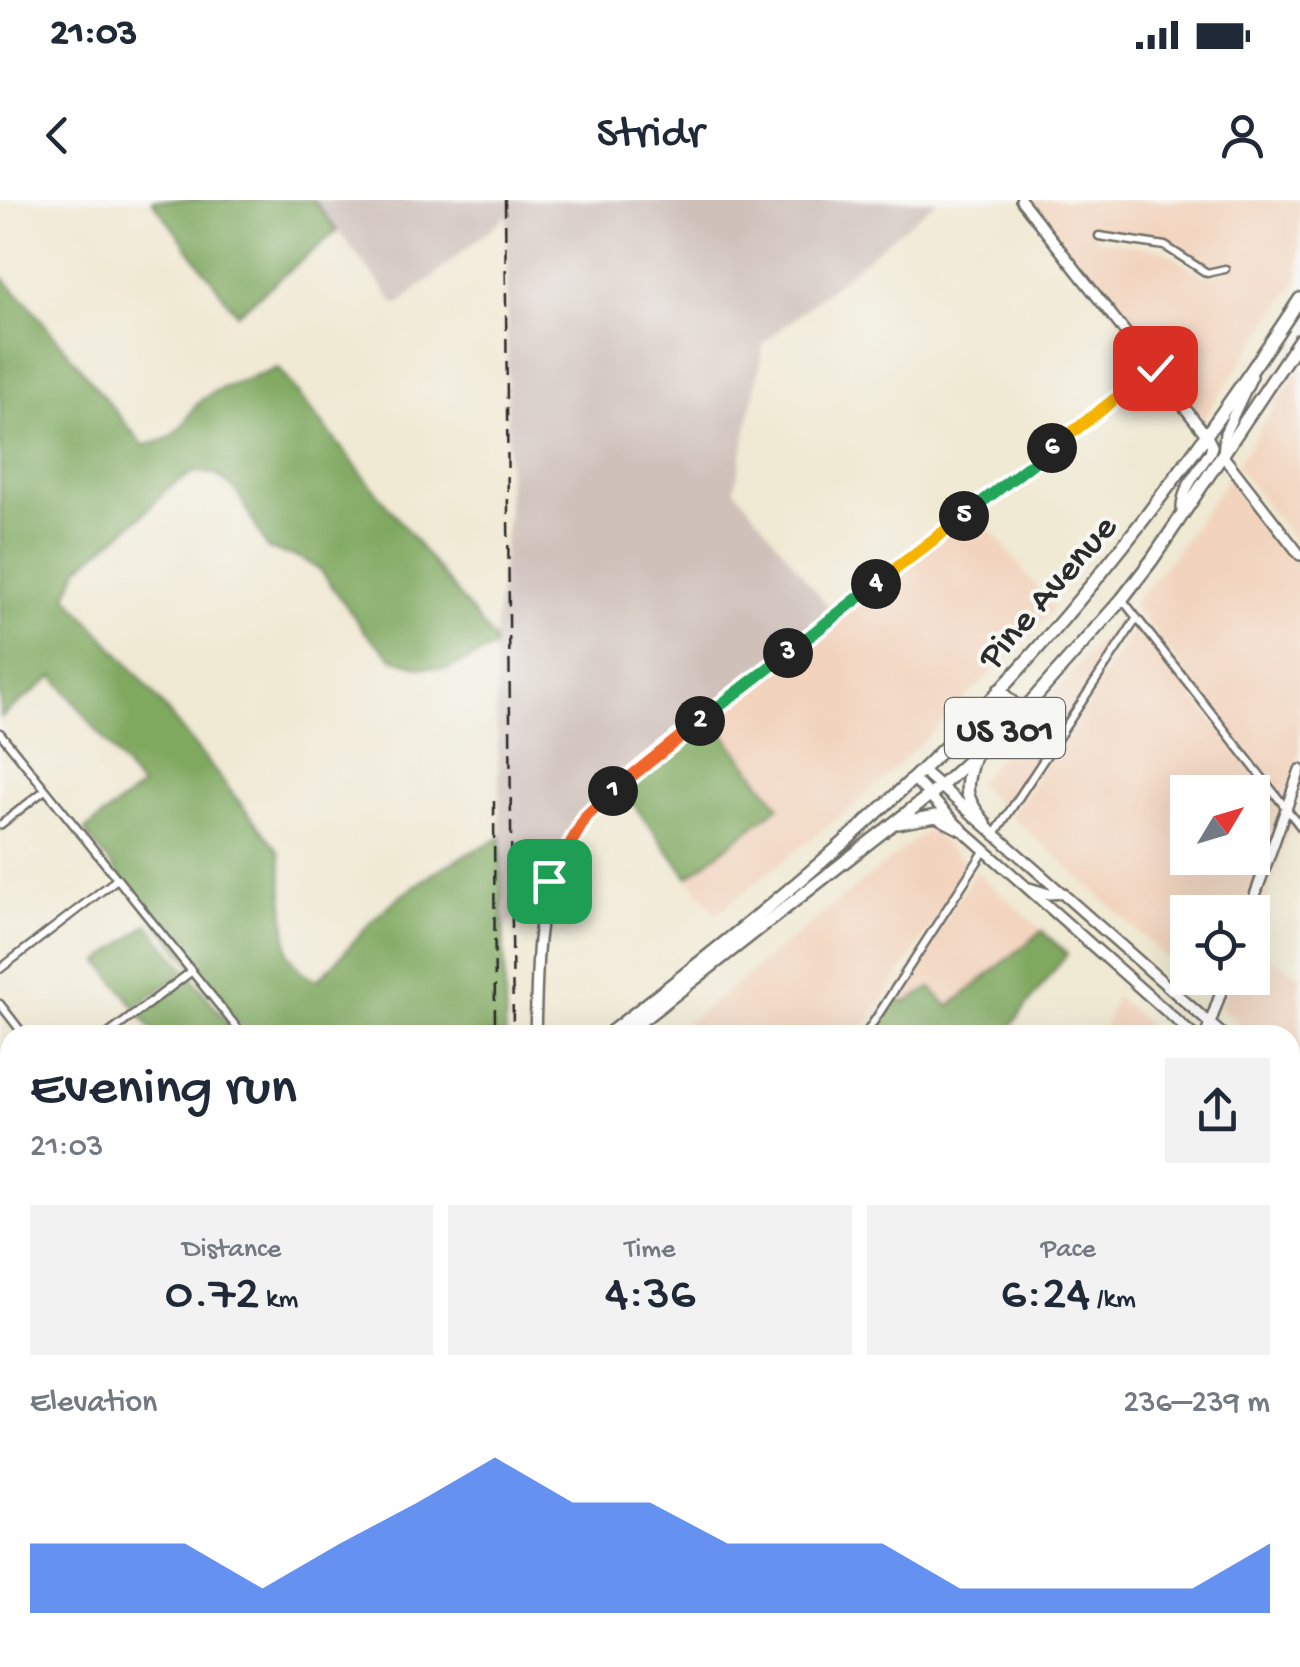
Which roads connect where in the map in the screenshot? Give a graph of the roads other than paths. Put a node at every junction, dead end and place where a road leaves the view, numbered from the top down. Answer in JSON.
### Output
{"nodes":[{"id":1,"x":1020,"y":200,"type":"edge"},
{"id":2,"x":1099,"y":236,"type":"dead end"},
{"id":3,"x":1224,"y":269,"type":"dead end"},
{"id":4,"x":1300,"y":299,"type":"edge"},
{"id":5,"x":1300,"y":338,"type":"edge"},
{"id":6,"x":1257,"y":364,"type":"junction"},
{"id":7,"x":1155,"y":368,"type":"junction"},
{"id":8,"x":1208,"y":436,"type":"junction"},
{"id":9,"x":1222,"y":456,"type":"junction"},
{"id":10,"x":1182,"y":515,"type":"junction"},
{"id":11,"x":1300,"y":555,"type":"edge"},
{"id":12,"x":1122,"y":599,"type":"junction"},
{"id":13,"x":1137,"y":618,"type":"junction"},
{"id":14,"x":999,"y":690,"type":"junction"},
{"id":15,"x":1022,"y":712,"type":"junction"},
{"id":16,"x":0,"y":733,"type":"edge"},
{"id":17,"x":972,"y":759,"type":"junction"},
{"id":18,"x":1300,"y":770,"type":"edge"},
{"id":19,"x":918,"y":774,"type":"junction"},
{"id":20,"x":940,"y":788,"type":"junction"},
{"id":21,"x":45,"y":790,"type":"junction"},
{"id":22,"x":929,"y":797,"type":"junction"},
{"id":23,"x":1286,"y":808,"type":"junction"},
{"id":24,"x":985,"y":823,"type":"junction"},
{"id":25,"x":894,"y":824,"type":"junction"},
{"id":26,"x":0,"y":825,"type":"edge"},
{"id":27,"x":1300,"y":826,"type":"edge"},
{"id":28,"x":961,"y":829,"type":"junction"},
{"id":29,"x":996,"y":832,"type":"junction"},
{"id":30,"x":985,"y":850,"type":"junction"},
{"id":31,"x":117,"y":879,"type":"junction"},
{"id":32,"x":813,"y":879,"type":"junction"},
{"id":33,"x":1026,"y":888,"type":"junction"},
{"id":34,"x":1063,"y":893,"type":"junction"},
{"id":35,"x":1256,"y":895,"type":"edge"},
{"id":36,"x":0,"y":969,"type":"edge"},
{"id":37,"x":192,"y":970,"type":"junction"},
{"id":38,"x":1220,"y":995,"type":"edge"},
{"id":39,"x":0,"y":1004,"type":"edge"},
{"id":40,"x":1210,"y":1023,"type":"joint"},
{"id":41,"x":16,"y":1025,"type":"edge"},
{"id":42,"x":119,"y":1025,"type":"edge"},
{"id":43,"x":234,"y":1025,"type":"edge"},
{"id":44,"x":535,"y":1025,"type":"edge"},
{"id":45,"x":620,"y":1025,"type":"edge"},
{"id":46,"x":635,"y":1025,"type":"edge"},
{"id":47,"x":871,"y":1025,"type":"edge"},
{"id":48,"x":1182,"y":1025,"type":"edge"}],
"edges":[{"from":1,"to":7,"type":"street"},
{"from":2,"to":3,"type":"street"},
{"from":4,"to":6,"type":"highway","name":"Pine Avenue","number":"US 301"},
{"from":5,"to":9,"type":"highway","name":"Pine Avenue","number":"US 301"},
{"from":6,"to":8,"type":"highway","name":"Pine Avenue","number":"US 301"},
{"from":6,"to":9,"type":"street"},
{"from":7,"to":8,"type":"street"},
{"from":7,"to":44,"type":"street"},
{"from":8,"to":10,"type":"street"},
{"from":8,"to":14,"type":"highway","name":"Pine Avenue","number":"US 301"},
{"from":9,"to":10,"type":"highway","name":"Pine Avenue","number":"US 301"},
{"from":9,"to":11,"type":"street"},
{"from":10,"to":12,"type":"highway","name":"Pine Avenue","number":"US 301"},
{"from":12,"to":13,"type":"street"},
{"from":12,"to":15,"type":"highway","name":"Pine Avenue","number":"US 301"},
{"from":13,"to":23,"type":"street"},
{"from":13,"to":29,"type":"street"},
{"from":14,"to":15,"type":"highway"},
{"from":14,"to":19,"type":"highway","name":"Pine Avenue","number":"US 301"},
{"from":15,"to":17,"type":"highway","name":"Pine Avenue","number":"US 301"},
{"from":16,"to":21,"type":"street"},
{"from":17,"to":20,"type":"highway","name":"Pine Avenue","number":"US 301"},
{"from":17,"to":24,"type":"highway"},
{"from":18,"to":23,"type":"street"},
{"from":19,"to":20,"type":"street"},
{"from":19,"to":22,"type":"street"},
{"from":19,"to":32,"type":"highway","name":"Pine Avenue","number":"US 301"},
{"from":20,"to":22,"type":"highway","name":"Pine Avenue","number":"US 301"},
{"from":20,"to":24,"type":"street"},
{"from":21,"to":26,"type":"street"},
{"from":21,"to":31,"type":"street"},
{"from":22,"to":25,"type":"highway","name":"Pine Avenue","number":"US 301"},
{"from":22,"to":28,"type":"street"},
{"from":23,"to":27,"type":"street"},
{"from":23,"to":35,"type":"street"},
{"from":24,"to":29,"type":"street"},
{"from":25,"to":28,"type":"highway"},
{"from":25,"to":32,"type":"highway","name":"Pine Avenue","number":"US 301"},
{"from":28,"to":30,"type":"street"},
{"from":29,"to":34,"type":"street"},
{"from":30,"to":33,"type":"street"},
{"from":30,"to":47,"type":"street"},
{"from":31,"to":36,"type":"street"},
{"from":31,"to":37,"type":"street"},
{"from":32,"to":45,"type":"highway","name":"Pine Avenue","number":"US 301"},
{"from":32,"to":46,"type":"highway","name":"Pine Avenue","number":"US 301"},
{"from":33,"to":34,"type":"street"},
{"from":33,"to":48,"type":"street"},
{"from":34,"to":40,"type":"street"},
{"from":37,"to":42,"type":"street"},
{"from":37,"to":43,"type":"street"},
{"from":38,"to":40,"type":"street"},
{"from":39,"to":41,"type":"street"}]}
